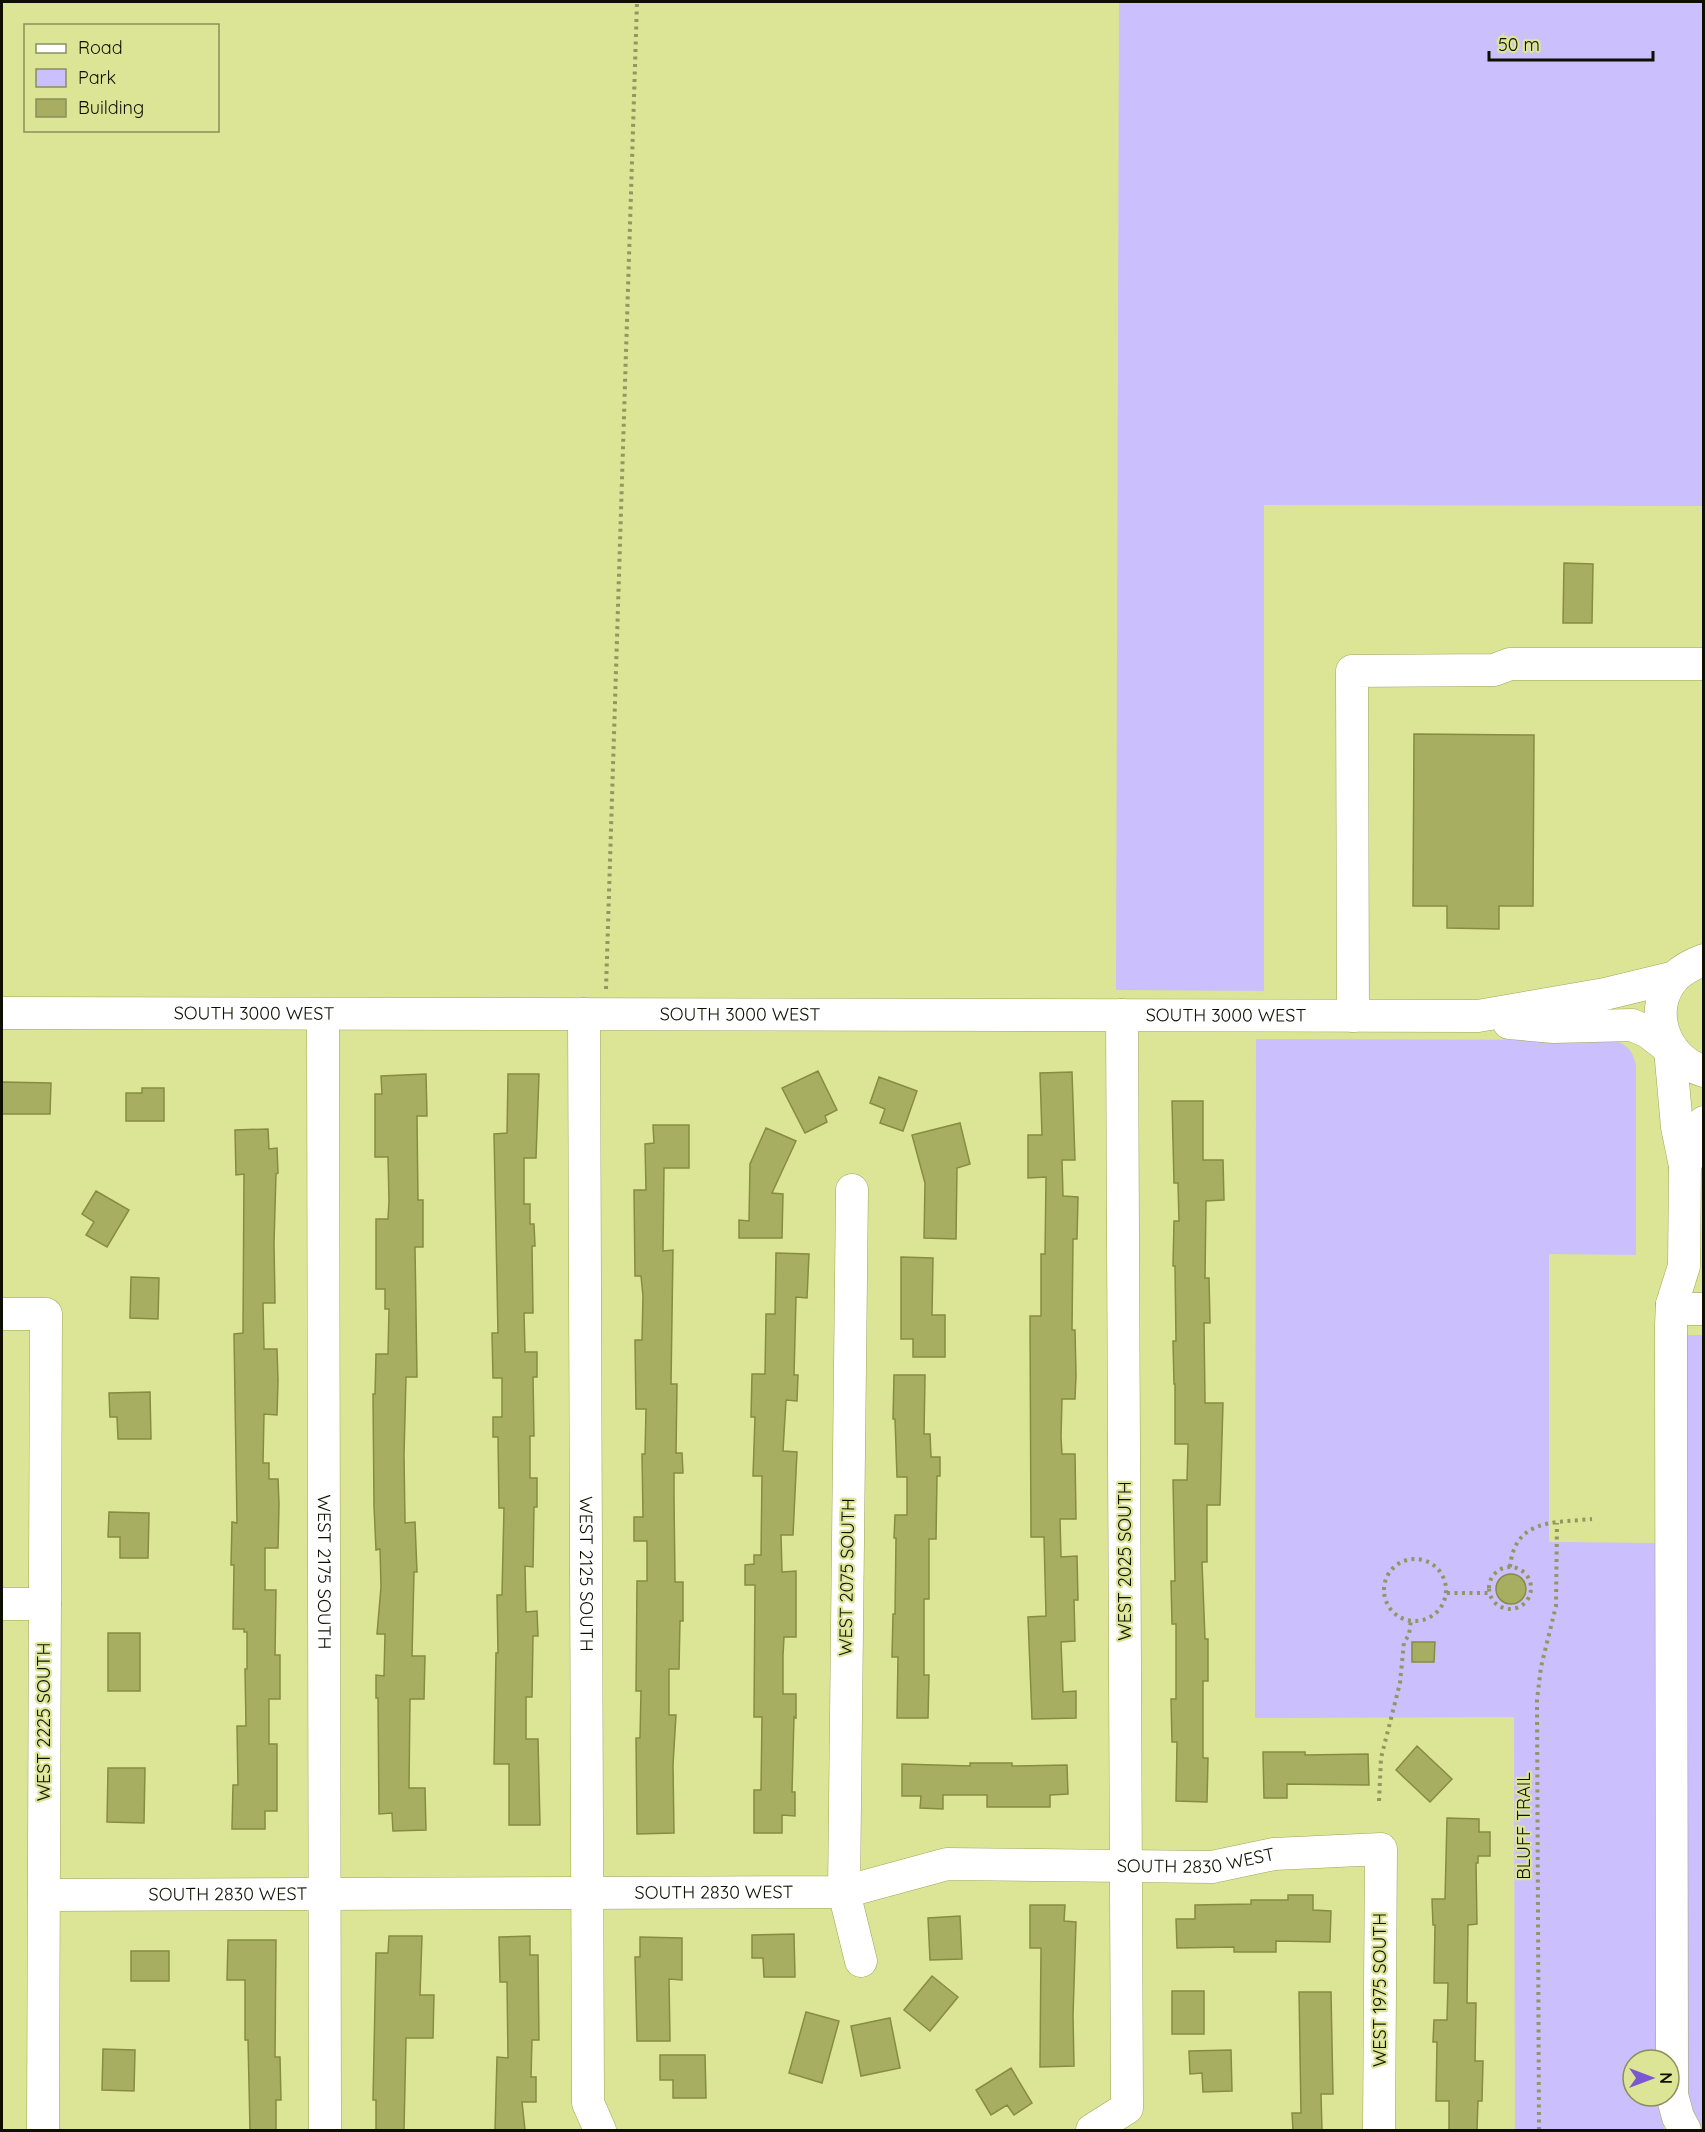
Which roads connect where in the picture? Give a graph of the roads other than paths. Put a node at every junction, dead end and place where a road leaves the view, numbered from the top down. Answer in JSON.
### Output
{"nodes":[{"id":1,"x":1704,"y":664,"type":"edge"},
{"id":2,"x":1704,"y":960,"type":"edge"},
{"id":3,"x":1675,"y":977,"type":"junction"},
{"id":4,"x":2,"y":1013,"type":"edge"},
{"id":5,"x":323,"y":1014,"type":"junction"},
{"id":6,"x":595,"y":1014,"type":"junction"},
{"id":7,"x":1122,"y":1015,"type":"junction"},
{"id":8,"x":1353,"y":1016,"type":"junction"},
{"id":9,"x":1479,"y":1016,"type":"junction"},
{"id":10,"x":1670,"y":1049,"type":"junction"},
{"id":11,"x":1704,"y":1071,"type":"edge"},
{"id":12,"x":1704,"y":1122,"type":"edge"},
{"id":13,"x":1685,"y":1166,"type":"junction"},
{"id":14,"x":852,"y":1190,"type":"dead end"},
{"id":15,"x":1671,"y":1304,"type":"junction"},
{"id":16,"x":1704,"y":1309,"type":"edge"},
{"id":17,"x":2,"y":1314,"type":"edge"},
{"id":18,"x":2,"y":1604,"type":"edge"},
{"id":19,"x":45,"y":1604,"type":"junction"},
{"id":20,"x":1381,"y":1849,"type":"joint"},
{"id":21,"x":1126,"y":1866,"type":"junction"},
{"id":22,"x":844,"y":1892,"type":"junction"},
{"id":23,"x":587,"y":1893,"type":"junction"},
{"id":24,"x":323,"y":1894,"type":"junction"},
{"id":25,"x":44,"y":1895,"type":"junction"},
{"id":26,"x":861,"y":1961,"type":"dead end"},
{"id":27,"x":43,"y":2130,"type":"edge"},
{"id":28,"x":325,"y":2130,"type":"edge"},
{"id":29,"x":600,"y":2130,"type":"edge"},
{"id":30,"x":1092,"y":2130,"type":"edge"},
{"id":31,"x":1379,"y":2130,"type":"edge"},
{"id":32,"x":1685,"y":2130,"type":"edge"}],
"edges":[{"from":1,"to":8,"type":"street"},
{"from":2,"to":3,"type":"street","name":"SOUTH 3000 WEST"},
{"from":3,"to":9,"type":"street","name":"SOUTH 3000 WEST"},
{"from":3,"to":10,"type":"street"},
{"from":4,"to":5,"type":"street","name":"SOUTH 3000 WEST"},
{"from":5,"to":6,"type":"street","name":"SOUTH 3000 WEST"},
{"from":5,"to":24,"type":"street","name":"WEST 2175 SOUTH"},
{"from":6,"to":7,"type":"street","name":"SOUTH 3000 WEST"},
{"from":6,"to":23,"type":"street","name":"WEST 2125 SOUTH"},
{"from":7,"to":8,"type":"street","name":"SOUTH 3000 WEST"},
{"from":7,"to":21,"type":"street","name":"WEST 2025 SOUTH"},
{"from":8,"to":9,"type":"street","name":"SOUTH 3000 WEST"},
{"from":9,"to":10,"type":"street","name":"SOUTH 3000 WEST"},
{"from":10,"to":11,"type":"street","name":"SOUTH 3000 WEST"},
{"from":10,"to":13,"type":"street"},
{"from":12,"to":13,"type":"street"},
{"from":13,"to":15,"type":"street"},
{"from":14,"to":22,"type":"street","name":"WEST 2075 SOUTH"},
{"from":15,"to":16,"type":"street"},
{"from":15,"to":32,"type":"street"},
{"from":17,"to":19,"type":"street","name":"WEST 2225 SOUTH"},
{"from":18,"to":19,"type":"street"},
{"from":19,"to":25,"type":"street","name":"WEST 2225 SOUTH"},
{"from":20,"to":21,"type":"street","name":"SOUTH 2830 WEST"},
{"from":20,"to":31,"type":"street","name":"WEST 1975 SOUTH"},
{"from":21,"to":22,"type":"street","name":"SOUTH 2830 WEST"},
{"from":21,"to":30,"type":"street","name":"WEST 2025 SOUTH"},
{"from":22,"to":23,"type":"street","name":"SOUTH 2830 WEST"},
{"from":22,"to":26,"type":"street","name":"WEST 2075 SOUTH"},
{"from":23,"to":24,"type":"street","name":"SOUTH 2830 WEST"},
{"from":23,"to":29,"type":"street","name":"WEST 2125 SOUTH"},
{"from":24,"to":25,"type":"street","name":"SOUTH 2830 WEST"},
{"from":24,"to":28,"type":"street","name":"WEST 2175 SOUTH"},
{"from":25,"to":27,"type":"street","name":"WEST 2225 SOUTH"}]}
